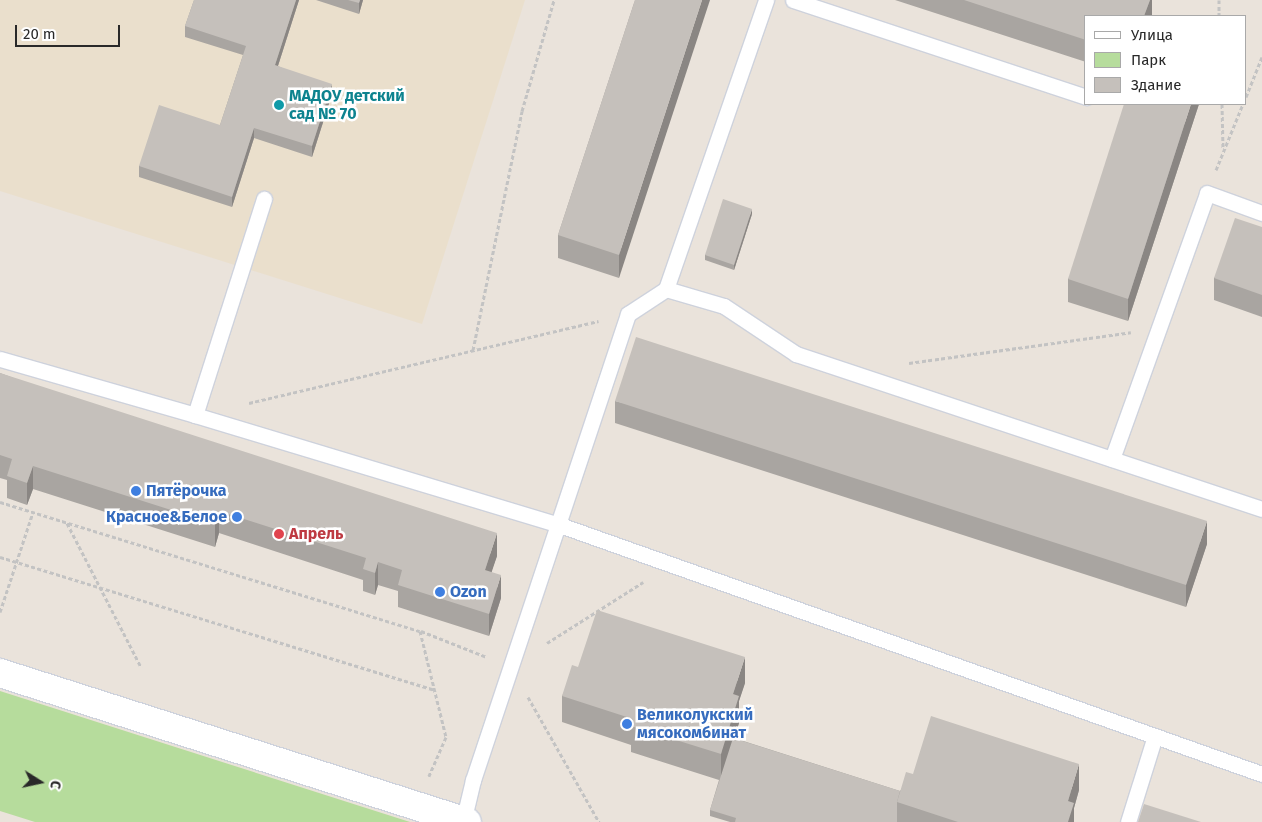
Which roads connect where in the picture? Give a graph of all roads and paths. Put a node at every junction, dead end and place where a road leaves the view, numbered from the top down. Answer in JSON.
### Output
{"nodes":[{"id":1,"x":554,"y":0,"type":"edge"},
{"id":2,"x":766,"y":0,"type":"edge"},
{"id":3,"x":793,"y":0,"type":"edge"},
{"id":4,"x":1219,"y":0,"type":"edge"},
{"id":5,"x":1219,"y":15,"type":"edge"},
{"id":6,"x":1262,"y":57,"type":"edge"},
{"id":7,"x":1247,"y":94,"type":"edge"},
{"id":8,"x":1084,"y":96,"type":"edge"},
{"id":9,"x":1222,"y":105,"type":"edge"},
{"id":10,"x":1243,"y":105,"type":"edge"},
{"id":11,"x":1224,"y":151,"type":"junction"},
{"id":12,"x":1207,"y":193,"type":"junction"},
{"id":13,"x":264,"y":199,"type":"dead end"},
{"id":14,"x":1262,"y":213,"type":"edge"},
{"id":15,"x":666,"y":289,"type":"junction"},
{"id":16,"x":628,"y":314,"type":"junction"},
{"id":17,"x":1158,"y":328,"type":"junction"},
{"id":18,"x":472,"y":350,"type":"junction"},
{"id":19,"x":0,"y":359,"type":"edge"},
{"id":20,"x":907,"y":364,"type":"dead end"},
{"id":21,"x":243,"y":404,"type":"dead end"},
{"id":22,"x":196,"y":415,"type":"junction"},
{"id":23,"x":1112,"y":459,"type":"junction"},
{"id":24,"x":1,"y":504,"type":"edge"},
{"id":25,"x":1262,"y":508,"type":"edge"},
{"id":26,"x":33,"y":512,"type":"junction"},
{"id":27,"x":67,"y":523,"type":"junction"},
{"id":28,"x":557,"y":524,"type":"junction"},
{"id":29,"x":0,"y":557,"type":"edge"},
{"id":30,"x":671,"y":564,"type":"junction"},
{"id":31,"x":0,"y":612,"type":"edge"},
{"id":32,"x":510,"y":666,"type":"junction"},
{"id":33,"x":141,"y":667,"type":"dead end"},
{"id":34,"x":0,"y":673,"type":"edge"},
{"id":35,"x":434,"y":690,"type":"junction"},
{"id":36,"x":1155,"y":736,"type":"junction"},
{"id":37,"x":1262,"y":774,"type":"edge"},
{"id":38,"x":419,"y":807,"type":"junction"},
{"id":39,"x":464,"y":822,"type":"edge"},
{"id":40,"x":1128,"y":822,"type":"edge"}],
"edges":[{"from":1,"to":18,"type":"path"},
{"from":2,"to":15,"type":"lane"},
{"from":3,"to":8,"type":"lane"},
{"from":4,"to":5,"type":"path"},
{"from":6,"to":7,"type":"path"},
{"from":9,"to":11,"type":"path"},
{"from":10,"to":11,"type":"path"},
{"from":11,"to":12,"type":"path"},
{"from":12,"to":14,"type":"lane"},
{"from":12,"to":17,"type":"lane"},
{"from":13,"to":22,"type":"lane"},
{"from":15,"to":16,"type":"lane"},
{"from":15,"to":23,"type":"lane"},
{"from":16,"to":18,"type":"path"},
{"from":16,"to":28,"type":"lane"},
{"from":17,"to":20,"type":"path"},
{"from":17,"to":23,"type":"lane"},
{"from":18,"to":21,"type":"path"},
{"from":19,"to":22,"type":"lane"},
{"from":22,"to":28,"type":"lane"},
{"from":23,"to":25,"type":"lane"},
{"from":24,"to":26,"type":"path"},
{"from":26,"to":27,"type":"path"},
{"from":26,"to":31,"type":"path"},
{"from":27,"to":33,"type":"path"},
{"from":27,"to":35,"type":"path"},
{"from":28,"to":30,"type":"lane"},
{"from":28,"to":32,"type":"lane"},
{"from":29,"to":35,"type":"path"},
{"from":30,"to":32,"type":"path"},
{"from":30,"to":36,"type":"lane"},
{"from":32,"to":39,"type":"lane"},
{"from":34,"to":38,"type":"street"},
{"from":35,"to":38,"type":"path"},
{"from":36,"to":37,"type":"lane"},
{"from":36,"to":40,"type":"lane"},
{"from":38,"to":39,"type":"street"}]}
